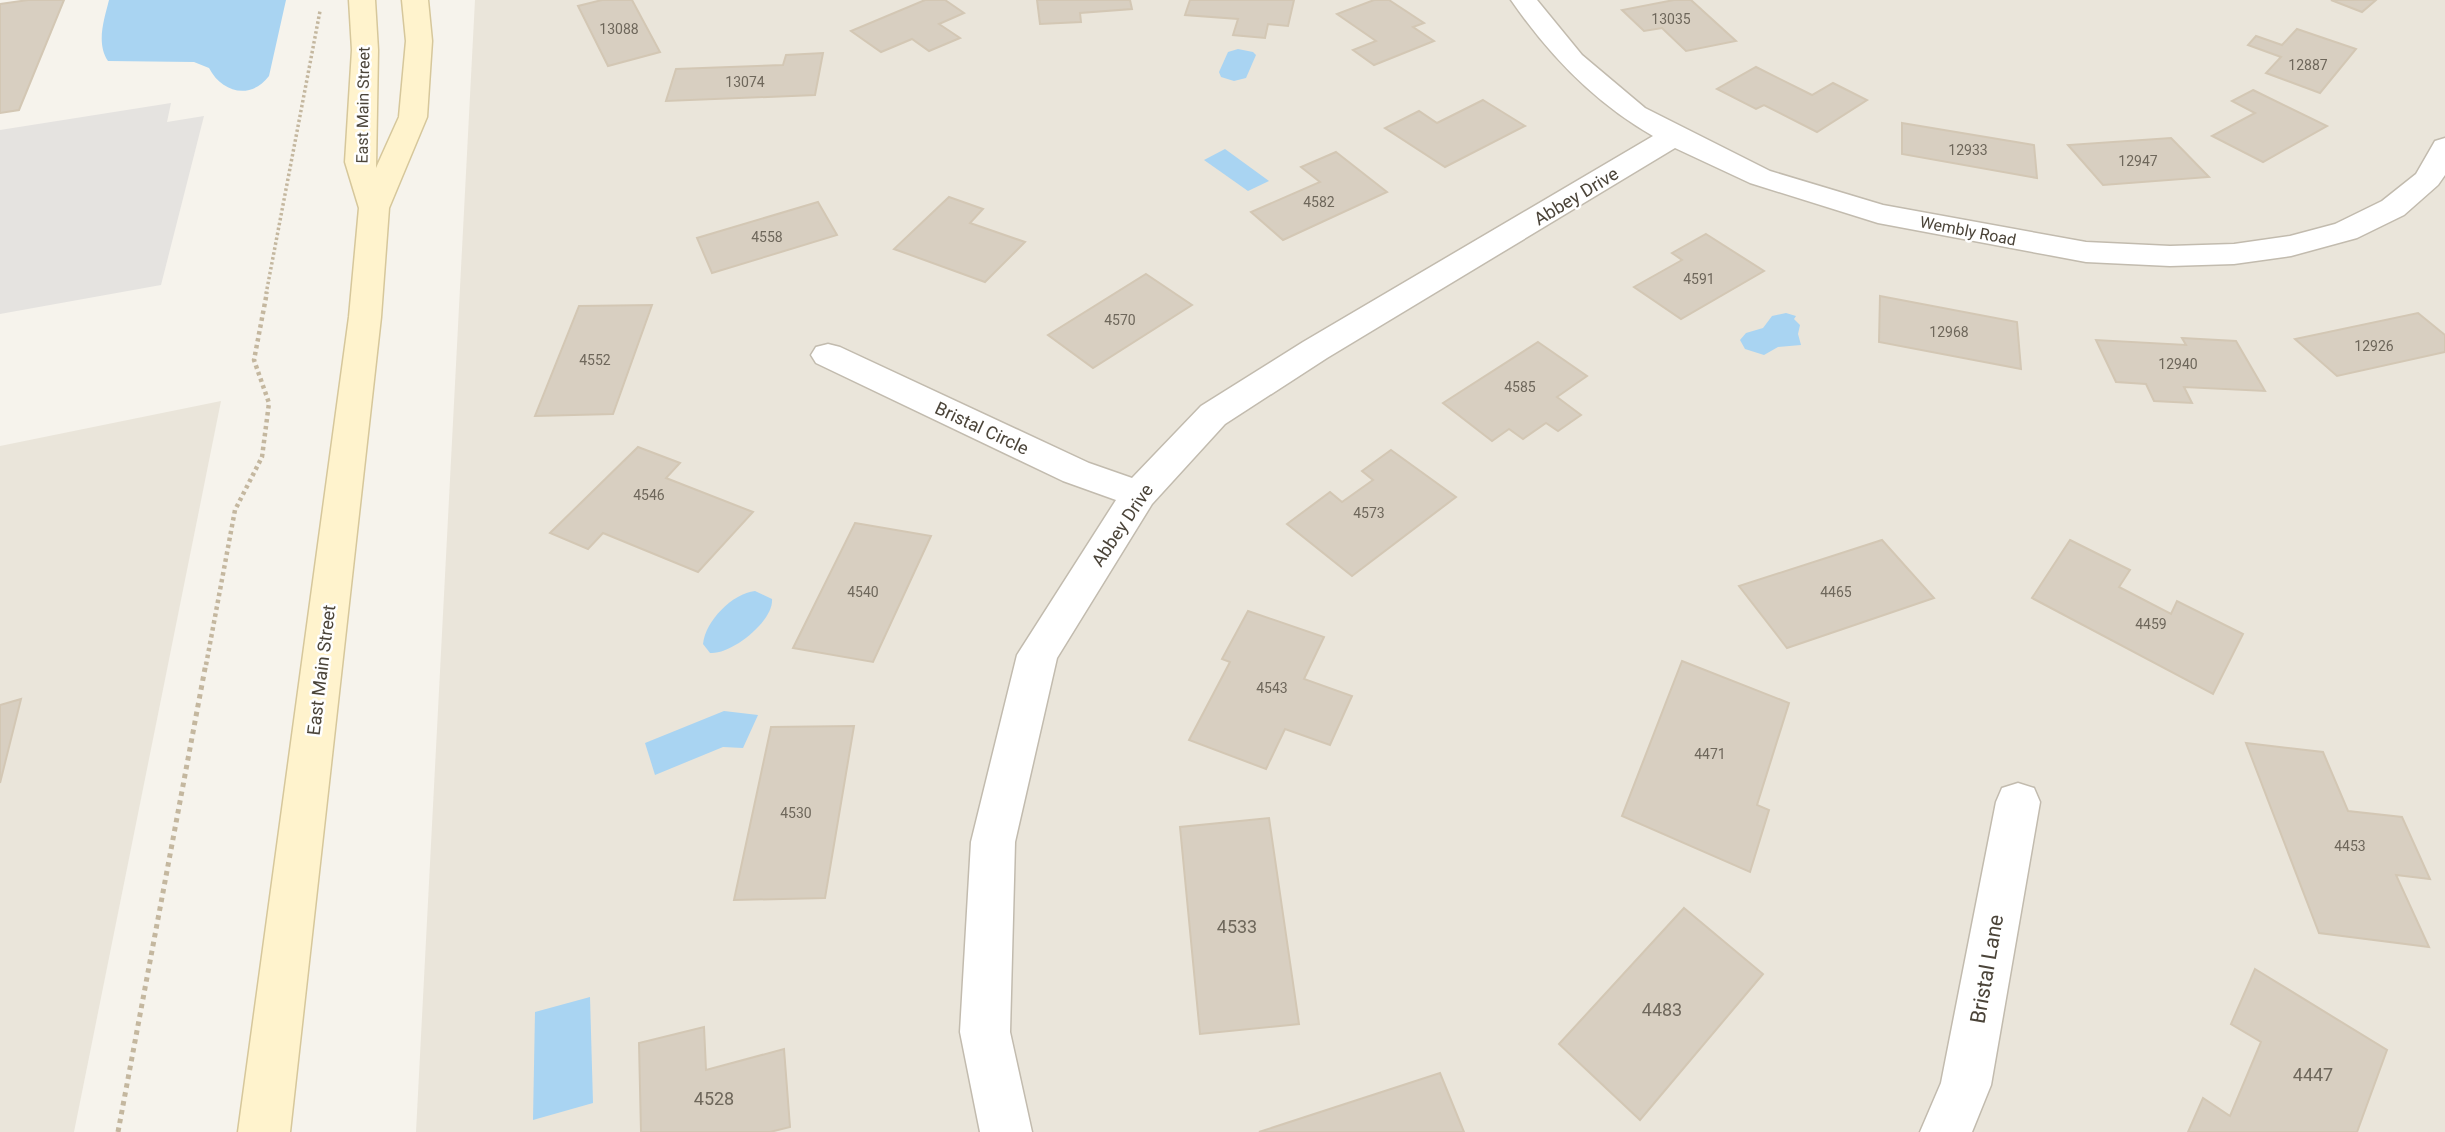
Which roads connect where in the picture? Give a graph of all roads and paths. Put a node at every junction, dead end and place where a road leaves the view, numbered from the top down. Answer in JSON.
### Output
{"nodes":[{"id":1,"x":322,"y":0,"type":"edge"},
{"id":2,"x":362,"y":0,"type":"edge"},
{"id":3,"x":415,"y":0,"type":"edge"},
{"id":4,"x":1524,"y":0,"type":"edge"},
{"id":5,"x":1674,"y":136,"type":"junction"},
{"id":6,"x":2444,"y":150,"type":"edge"},
{"id":7,"x":374,"y":208,"type":"junction"},
{"id":8,"x":828,"y":355,"type":"dead end"},
{"id":9,"x":1139,"y":494,"type":"junction"},
{"id":10,"x":2018,"y":802,"type":"dead end"},
{"id":11,"x":118,"y":1132,"type":"edge"},
{"id":12,"x":264,"y":1132,"type":"edge"},
{"id":13,"x":1006,"y":1132,"type":"edge"},
{"id":14,"x":1946,"y":1132,"type":"edge"}],
"edges":[{"from":1,"to":11,"type":"path"},
{"from":2,"to":7,"type":"main road","name":"East Main Street"},
{"from":3,"to":7,"type":"main road","name":"East Main Street"},
{"from":4,"to":5,"type":"street","name":"Wembly Road"},
{"from":5,"to":6,"type":"street","name":"Wembly Road"},
{"from":5,"to":9,"type":"street","name":"Abbey Drive"},
{"from":7,"to":12,"type":"main road","name":"East Main Street"},
{"from":8,"to":9,"type":"street","name":"Bristal Circle"},
{"from":9,"to":13,"type":"street","name":"Abbey Drive"},
{"from":10,"to":14,"type":"street","name":"Bristal Lane"}]}
